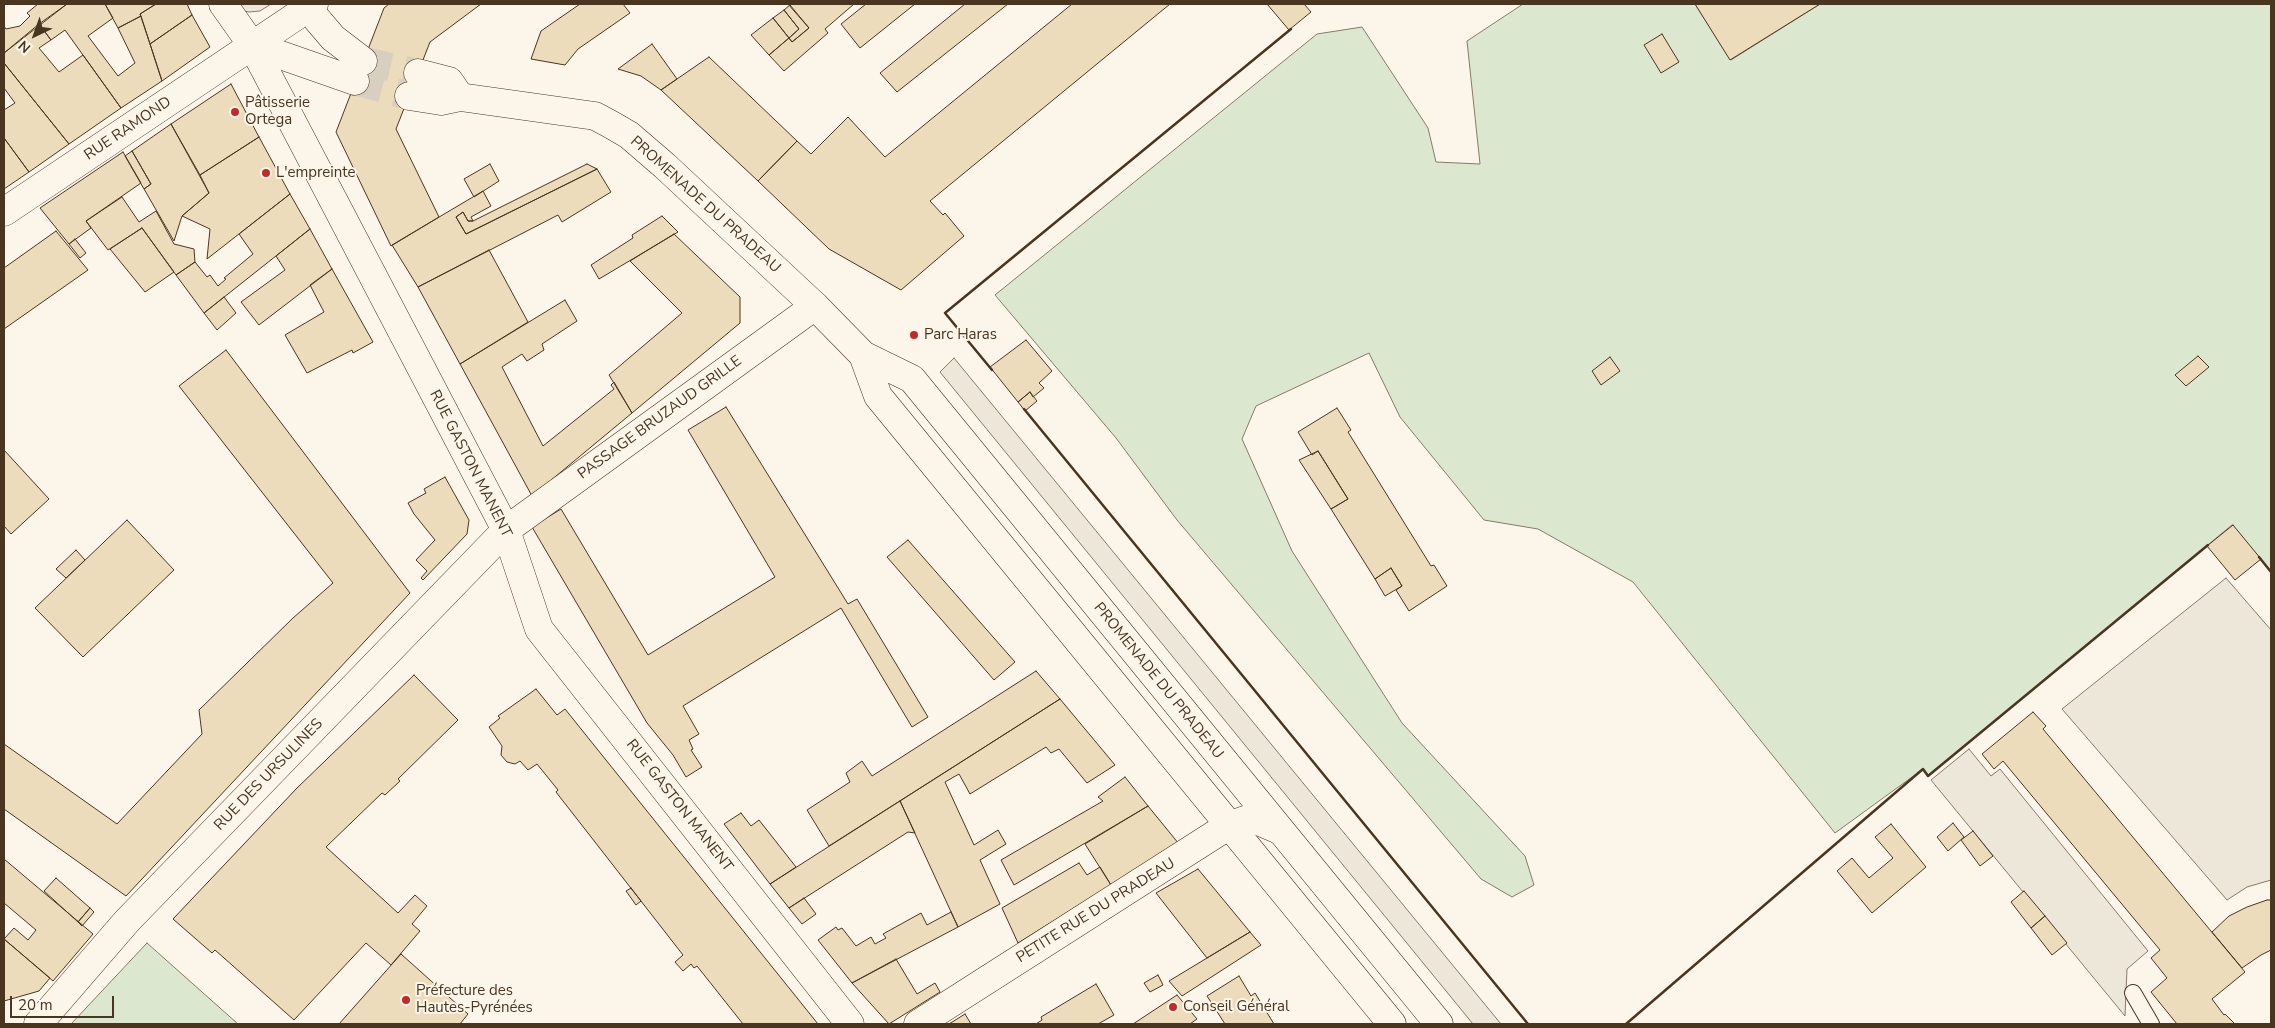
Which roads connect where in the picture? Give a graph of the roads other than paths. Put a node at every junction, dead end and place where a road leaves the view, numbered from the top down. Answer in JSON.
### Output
{"nodes":[{"id":1,"x":223,"y":4,"type":"edge"},
{"id":2,"x":309,"y":5,"type":"edge"},
{"id":3,"x":252,"y":46,"type":"junction"},
{"id":4,"x":413,"y":85,"type":"tunnel mouth"},
{"id":5,"x":4,"y":212,"type":"edge"},
{"id":6,"x":815,"y":306,"type":"junction"},
{"id":7,"x":863,"y":355,"type":"junction"},
{"id":8,"x":506,"y":530,"type":"junction"},
{"id":9,"x":1228,"y":826,"type":"junction"},
{"id":10,"x":1279,"y":830,"type":"junction"},
{"id":11,"x":2133,"y":993,"type":"dead end"},
{"id":12,"x":38,"y":1024,"type":"edge"},
{"id":13,"x":850,"y":1024,"type":"edge"},
{"id":14,"x":918,"y":1024,"type":"edge"},
{"id":15,"x":1392,"y":1024,"type":"edge"},
{"id":16,"x":1439,"y":1024,"type":"edge"},
{"id":17,"x":2151,"y":1024,"type":"edge"}],
"edges":[{"from":1,"to":3,"type":"street","name":"RUE GASTON MANENT"},
{"from":2,"to":3,"type":"street","name":"RUE RAMOND"},
{"from":2,"to":3,"type":"street"},
{"from":3,"to":5,"type":"street","name":"RUE RAMOND"},
{"from":3,"to":8,"type":"street","name":"RUE GASTON MANENT"},
{"from":4,"to":6,"type":"street","name":"PROMENADE DU PRADEAU"},
{"from":6,"to":7,"type":"street","name":"PROMENADE DU PRADEAU"},
{"from":6,"to":8,"type":"street","name":"PASSAGE BRUZAUD GRILLE"},
{"from":7,"to":9,"type":"street","name":"PROMENADE DU PRADEAU"},
{"from":7,"to":10,"type":"street","name":"PROMENADE DU PRADEAU"},
{"from":8,"to":12,"type":"street","name":"RUE DES URSULINES"},
{"from":8,"to":13,"type":"street","name":"RUE GASTON MANENT"},
{"from":9,"to":10,"type":"street","name":"PETITE RUE DU PRADEAU"},
{"from":9,"to":14,"type":"street","name":"PETITE RUE DU PRADEAU"},
{"from":9,"to":15,"type":"street","name":"PROMENADE DU PRADEAU"},
{"from":10,"to":16,"type":"street","name":"PROMENADE DU PRADEAU"},
{"from":11,"to":17,"type":"lane"}]}
